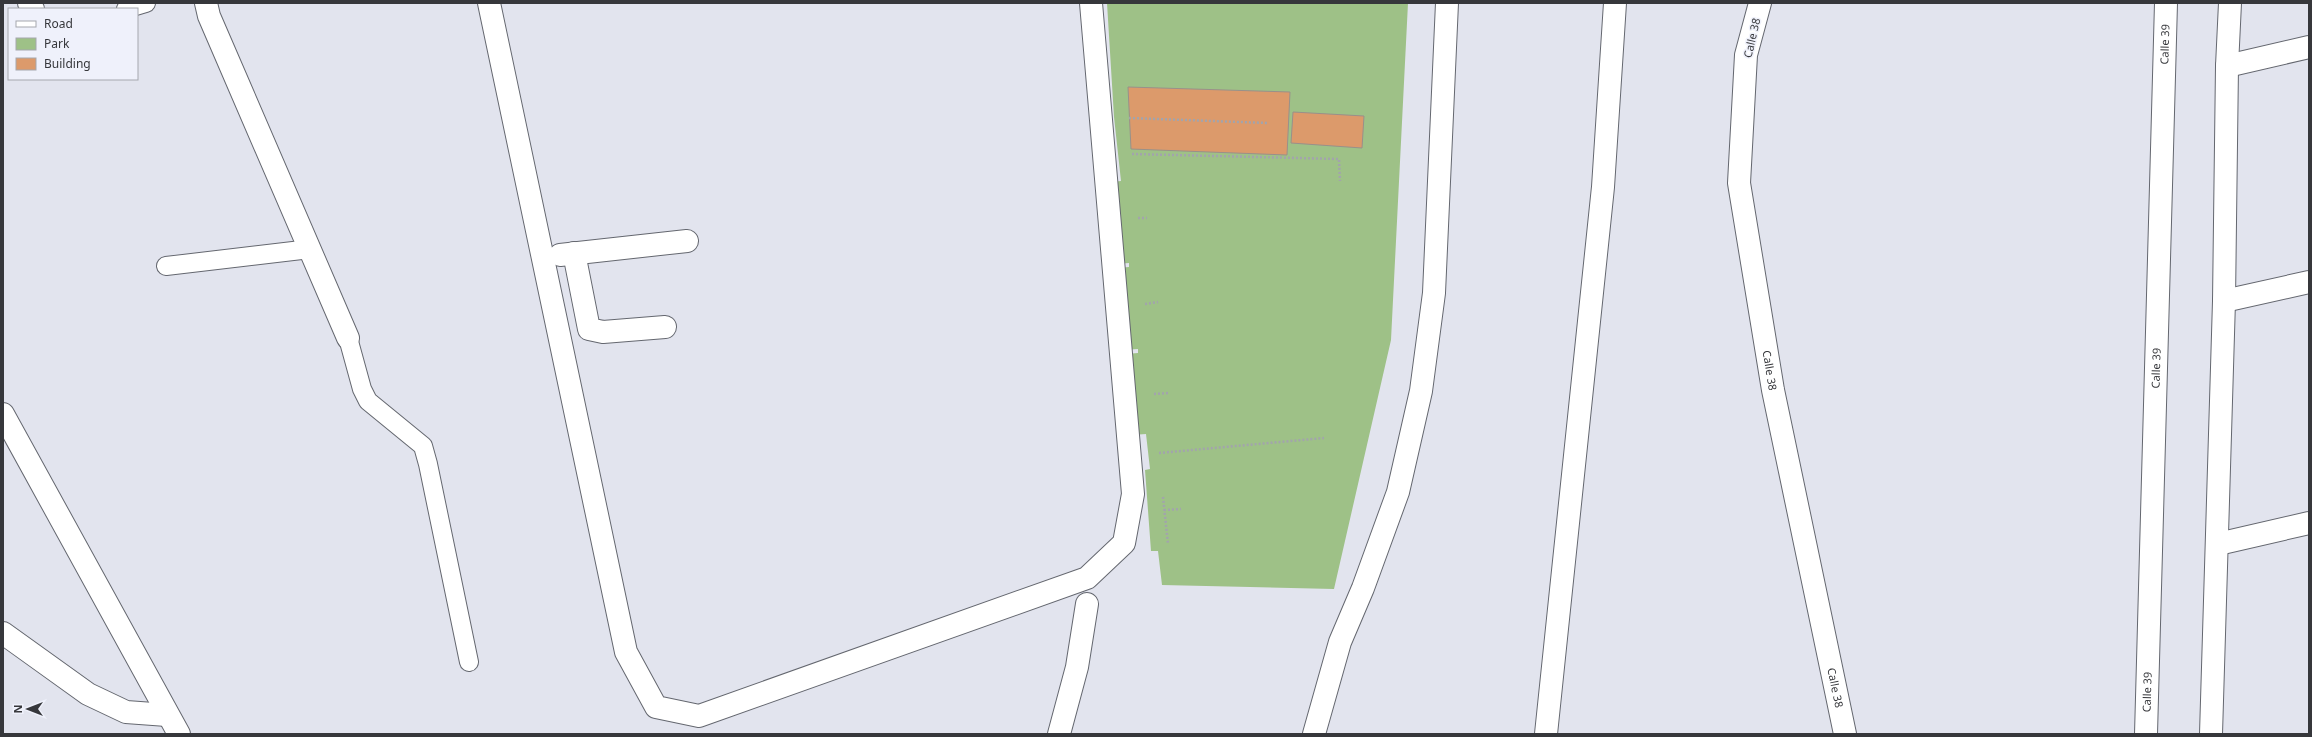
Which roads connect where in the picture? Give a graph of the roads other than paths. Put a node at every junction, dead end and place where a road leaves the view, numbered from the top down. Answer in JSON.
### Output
{"nodes":[{"id":1,"x":146,"y":3,"type":"edge"},
{"id":2,"x":206,"y":3,"type":"edge"},
{"id":3,"x":489,"y":3,"type":"edge"},
{"id":4,"x":1091,"y":3,"type":"edge"},
{"id":5,"x":1447,"y":3,"type":"edge"},
{"id":6,"x":1615,"y":3,"type":"edge"},
{"id":7,"x":1760,"y":3,"type":"edge"},
{"id":8,"x":2166,"y":3,"type":"edge"},
{"id":9,"x":2230,"y":3,"type":"edge"},
{"id":10,"x":129,"y":8,"type":"edge"},
{"id":11,"x":2309,"y":47,"type":"edge"},
{"id":12,"x":2227,"y":66,"type":"junction"},
{"id":13,"x":687,"y":241,"type":"dead end"},
{"id":14,"x":310,"y":249,"type":"junction"},
{"id":15,"x":574,"y":253,"type":"junction"},
{"id":16,"x":543,"y":256,"type":"junction"},
{"id":17,"x":166,"y":266,"type":"dead end"},
{"id":18,"x":2309,"y":282,"type":"edge"},
{"id":19,"x":2224,"y":302,"type":"junction"},
{"id":20,"x":665,"y":328,"type":"dead end"},
{"id":21,"x":348,"y":338,"type":"joint"},
{"id":22,"x":3,"y":414,"type":"edge"},
{"id":23,"x":2309,"y":523,"type":"edge"},
{"id":24,"x":2218,"y":544,"type":"junction"},
{"id":25,"x":1087,"y":604,"type":"dead end"},
{"id":26,"x":3,"y":633,"type":"edge"},
{"id":27,"x":469,"y":662,"type":"dead end"},
{"id":28,"x":168,"y":715,"type":"junction"},
{"id":29,"x":179,"y":734,"type":"edge"},
{"id":30,"x":1059,"y":734,"type":"edge"},
{"id":31,"x":1314,"y":734,"type":"edge"},
{"id":32,"x":1546,"y":734,"type":"edge"},
{"id":33,"x":1845,"y":734,"type":"edge"},
{"id":34,"x":2146,"y":734,"type":"edge"},
{"id":35,"x":2211,"y":734,"type":"edge"}],
"edges":[{"from":1,"to":10,"type":"lane"},
{"from":2,"to":14,"type":"street"},
{"from":3,"to":16,"type":"street"},
{"from":4,"to":16,"type":"street"},
{"from":5,"to":31,"type":"street"},
{"from":6,"to":32,"type":"street"},
{"from":7,"to":33,"type":"street","name":"Calle 38"},
{"from":8,"to":34,"type":"street","name":"Calle 39"},
{"from":9,"to":12,"type":"street"},
{"from":11,"to":12,"type":"street"},
{"from":12,"to":19,"type":"street"},
{"from":13,"to":15,"type":"street"},
{"from":14,"to":17,"type":"lane"},
{"from":14,"to":21,"type":"street"},
{"from":15,"to":16,"type":"street"},
{"from":15,"to":20,"type":"street"},
{"from":18,"to":19,"type":"street"},
{"from":19,"to":24,"type":"street"},
{"from":21,"to":27,"type":"lane"},
{"from":22,"to":28,"type":"street"},
{"from":23,"to":24,"type":"street"},
{"from":24,"to":35,"type":"street"},
{"from":25,"to":30,"type":"street"},
{"from":26,"to":28,"type":"street"},
{"from":28,"to":29,"type":"street"}]}
